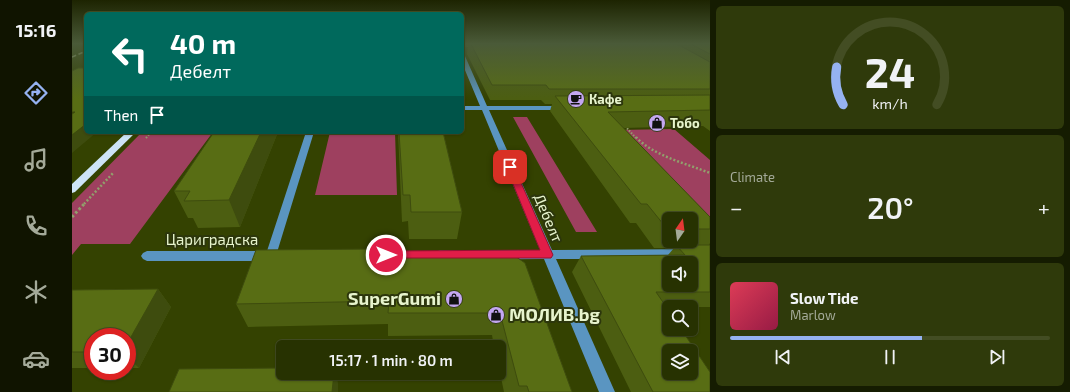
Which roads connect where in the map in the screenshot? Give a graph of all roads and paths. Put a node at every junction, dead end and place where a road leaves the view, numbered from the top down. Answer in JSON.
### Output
{"nodes":[{"id":1,"x":469,"y":62,"type":"edge"},
{"id":2,"x":464,"y":108,"type":"edge"},
{"id":3,"x":484,"y":108,"type":"junction"},
{"id":4,"x":574,"y":108,"type":"edge"},
{"id":5,"x":621,"y":123,"type":"edge"},
{"id":6,"x":130,"y":134,"type":"edge"},
{"id":7,"x":309,"y":134,"type":"edge"},
{"id":8,"x":710,"y":173,"type":"edge"},
{"id":9,"x":72,"y":190,"type":"edge"},
{"id":10,"x":710,"y":254,"type":"edge"},
{"id":11,"x":432,"y":255,"type":"edge"},
{"id":12,"x":548,"y":255,"type":"junction"},
{"id":13,"x":147,"y":256,"type":"dead end"},
{"id":14,"x":271,"y":256,"type":"junction"},
{"id":15,"x":286,"y":256,"type":"edge"},
{"id":16,"x":607,"y":392,"type":"edge"}],
"edges":[{"from":1,"to":3,"type":"street","name":"Дебелт"},
{"from":2,"to":3,"type":"street"},
{"from":3,"to":4,"type":"street"},
{"from":3,"to":12,"type":"street","name":"Дебелт"},
{"from":5,"to":8,"type":"path"},
{"from":6,"to":9,"type":"main road"},
{"from":7,"to":14,"type":"street"},
{"from":10,"to":12,"type":"street"},
{"from":11,"to":12,"type":"street"},
{"from":12,"to":16,"type":"street","name":"Дебелт"},
{"from":13,"to":14,"type":"street","name":"Цариградска"},
{"from":14,"to":15,"type":"street","name":"Цариградска"}]}
